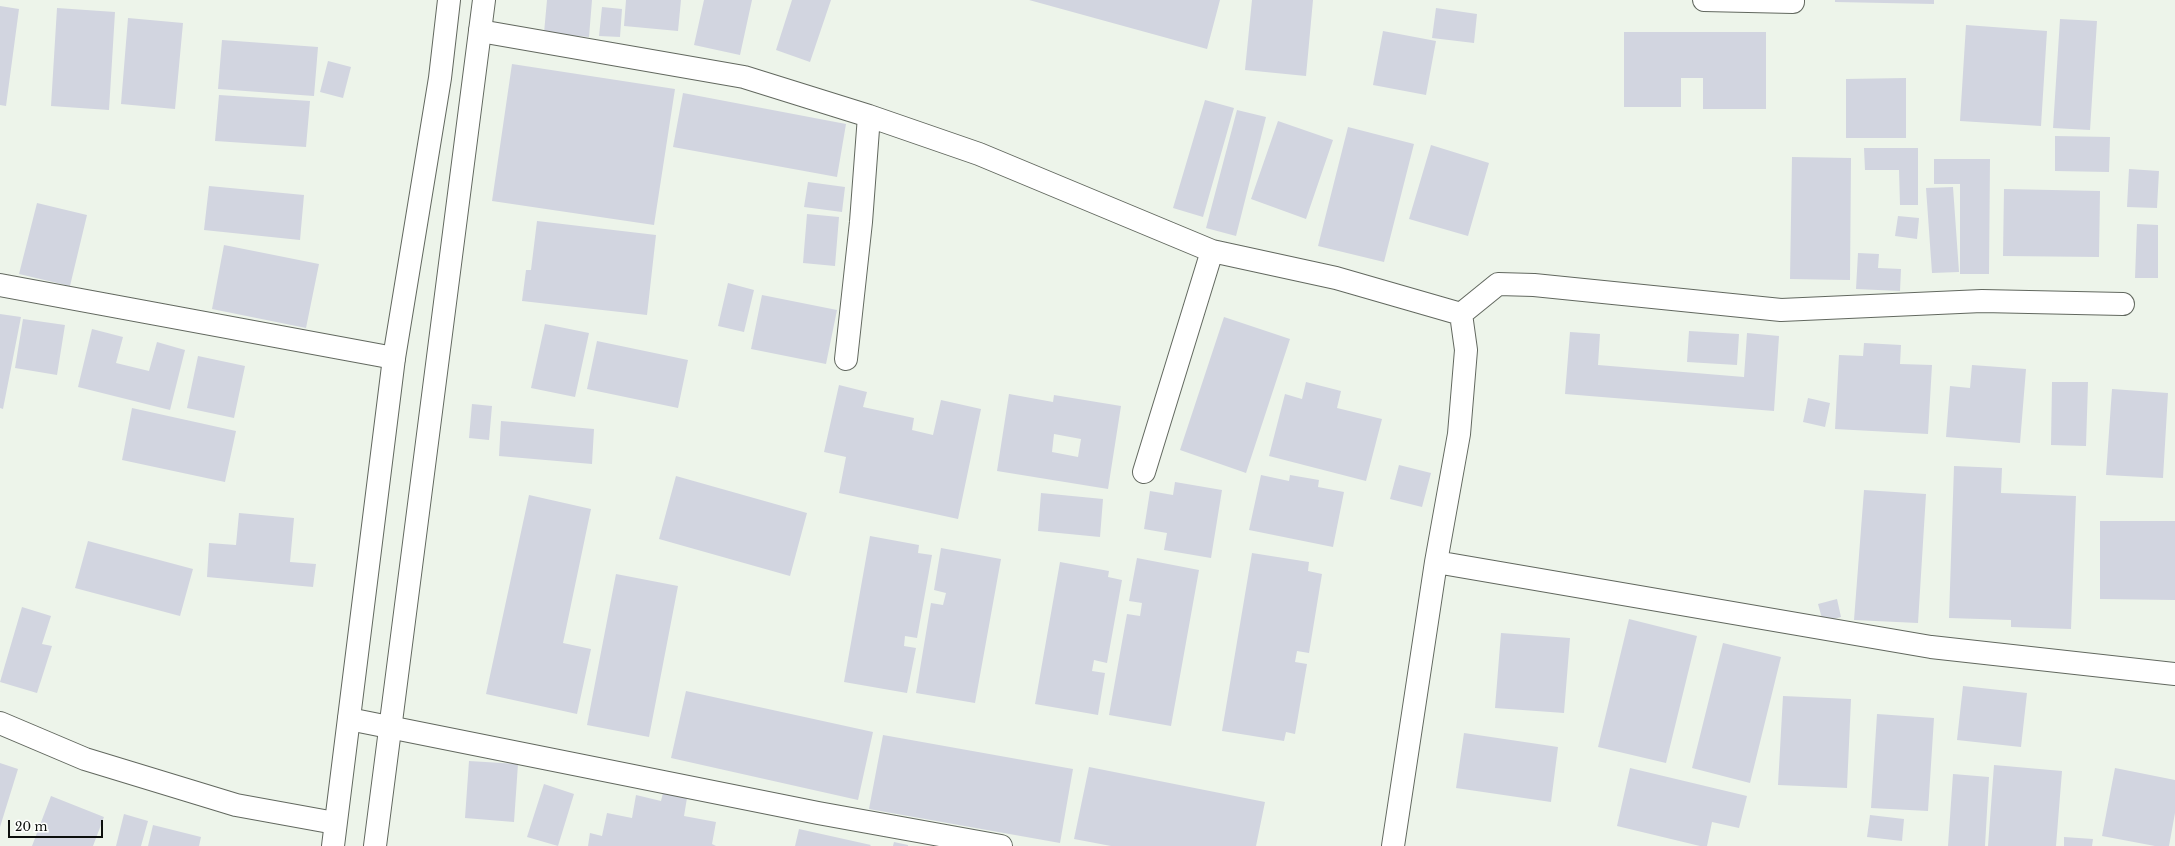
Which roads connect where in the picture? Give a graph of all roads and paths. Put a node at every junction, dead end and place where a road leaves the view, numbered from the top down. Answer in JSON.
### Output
{"nodes":[{"id":1,"x":449,"y":0,"type":"edge"},
{"id":2,"x":484,"y":0,"type":"edge"},
{"id":3,"x":1704,"y":0,"type":"edge"},
{"id":4,"x":1793,"y":0,"type":"edge"},
{"id":5,"x":480,"y":31,"type":"junction"},
{"id":6,"x":869,"y":116,"type":"junction"},
{"id":7,"x":1212,"y":251,"type":"junction"},
{"id":8,"x":0,"y":285,"type":"edge"},
{"id":9,"x":2123,"y":304,"type":"dead end"},
{"id":10,"x":1461,"y":314,"type":"junction"},
{"id":11,"x":394,"y":358,"type":"junction"},
{"id":12,"x":846,"y":359,"type":"dead end"},
{"id":13,"x":1144,"y":472,"type":"dead end"},
{"id":14,"x":1436,"y":562,"type":"junction"},
{"id":15,"x":2175,"y":674,"type":"edge"},
{"id":16,"x":349,"y":719,"type":"junction"},
{"id":17,"x":0,"y":723,"type":"edge"},
{"id":18,"x":390,"y":726,"type":"junction"},
{"id":19,"x":336,"y":823,"type":"junction"},
{"id":20,"x":333,"y":846,"type":"edge"},
{"id":21,"x":375,"y":846,"type":"edge"},
{"id":22,"x":1001,"y":846,"type":"edge"},
{"id":23,"x":1393,"y":846,"type":"edge"}],
"edges":[{"from":1,"to":11,"type":"street"},
{"from":2,"to":5,"type":"street"},
{"from":3,"to":4,"type":"street"},
{"from":5,"to":6,"type":"street"},
{"from":5,"to":18,"type":"street"},
{"from":6,"to":7,"type":"street"},
{"from":6,"to":12,"type":"street"},
{"from":7,"to":10,"type":"street"},
{"from":7,"to":13,"type":"street"},
{"from":8,"to":11,"type":"street"},
{"from":9,"to":10,"type":"street"},
{"from":10,"to":14,"type":"street"},
{"from":11,"to":16,"type":"street"},
{"from":14,"to":15,"type":"street"},
{"from":14,"to":23,"type":"street"},
{"from":16,"to":18,"type":"street"},
{"from":16,"to":19,"type":"street"},
{"from":17,"to":19,"type":"street"},
{"from":18,"to":21,"type":"street"},
{"from":18,"to":22,"type":"street"},
{"from":19,"to":20,"type":"street"}]}
